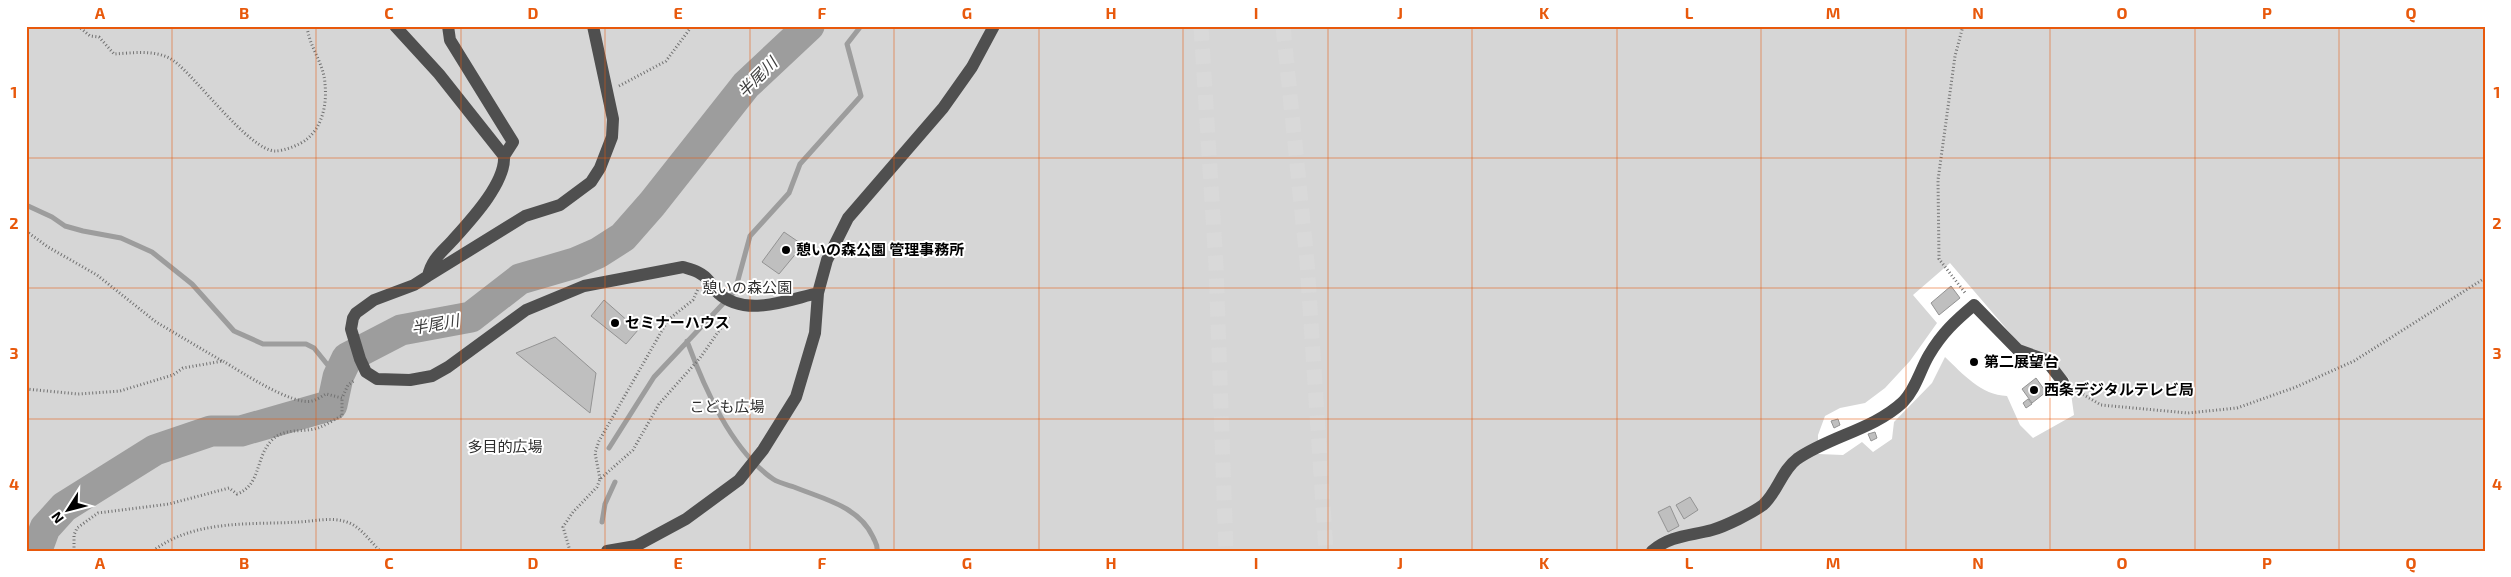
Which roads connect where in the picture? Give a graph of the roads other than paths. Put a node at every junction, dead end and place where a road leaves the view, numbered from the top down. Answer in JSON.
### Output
{"nodes":[{"id":1,"x":395,"y":26,"type":"edge"},
{"id":2,"x":448,"y":26,"type":"edge"},
{"id":3,"x":593,"y":26,"type":"edge"},
{"id":4,"x":994,"y":26,"type":"edge"},
{"id":5,"x":504,"y":156,"type":"junction"},
{"id":6,"x":428,"y":276,"type":"junction"},
{"id":7,"x":818,"y":293,"type":"junction"},
{"id":8,"x":2063,"y":382,"type":"road end"},
{"id":9,"x":607,"y":551,"type":"edge"},
{"id":10,"x":1652,"y":551,"type":"edge"}],
"edges":[{"from":1,"to":5,"type":"street"},
{"from":2,"to":5,"type":"street"},
{"from":3,"to":6,"type":"street"},
{"from":4,"to":7,"type":"street"},
{"from":5,"to":6,"type":"street"},
{"from":6,"to":7,"type":"street"},
{"from":7,"to":9,"type":"street"},
{"from":8,"to":10,"type":"street"}]}
